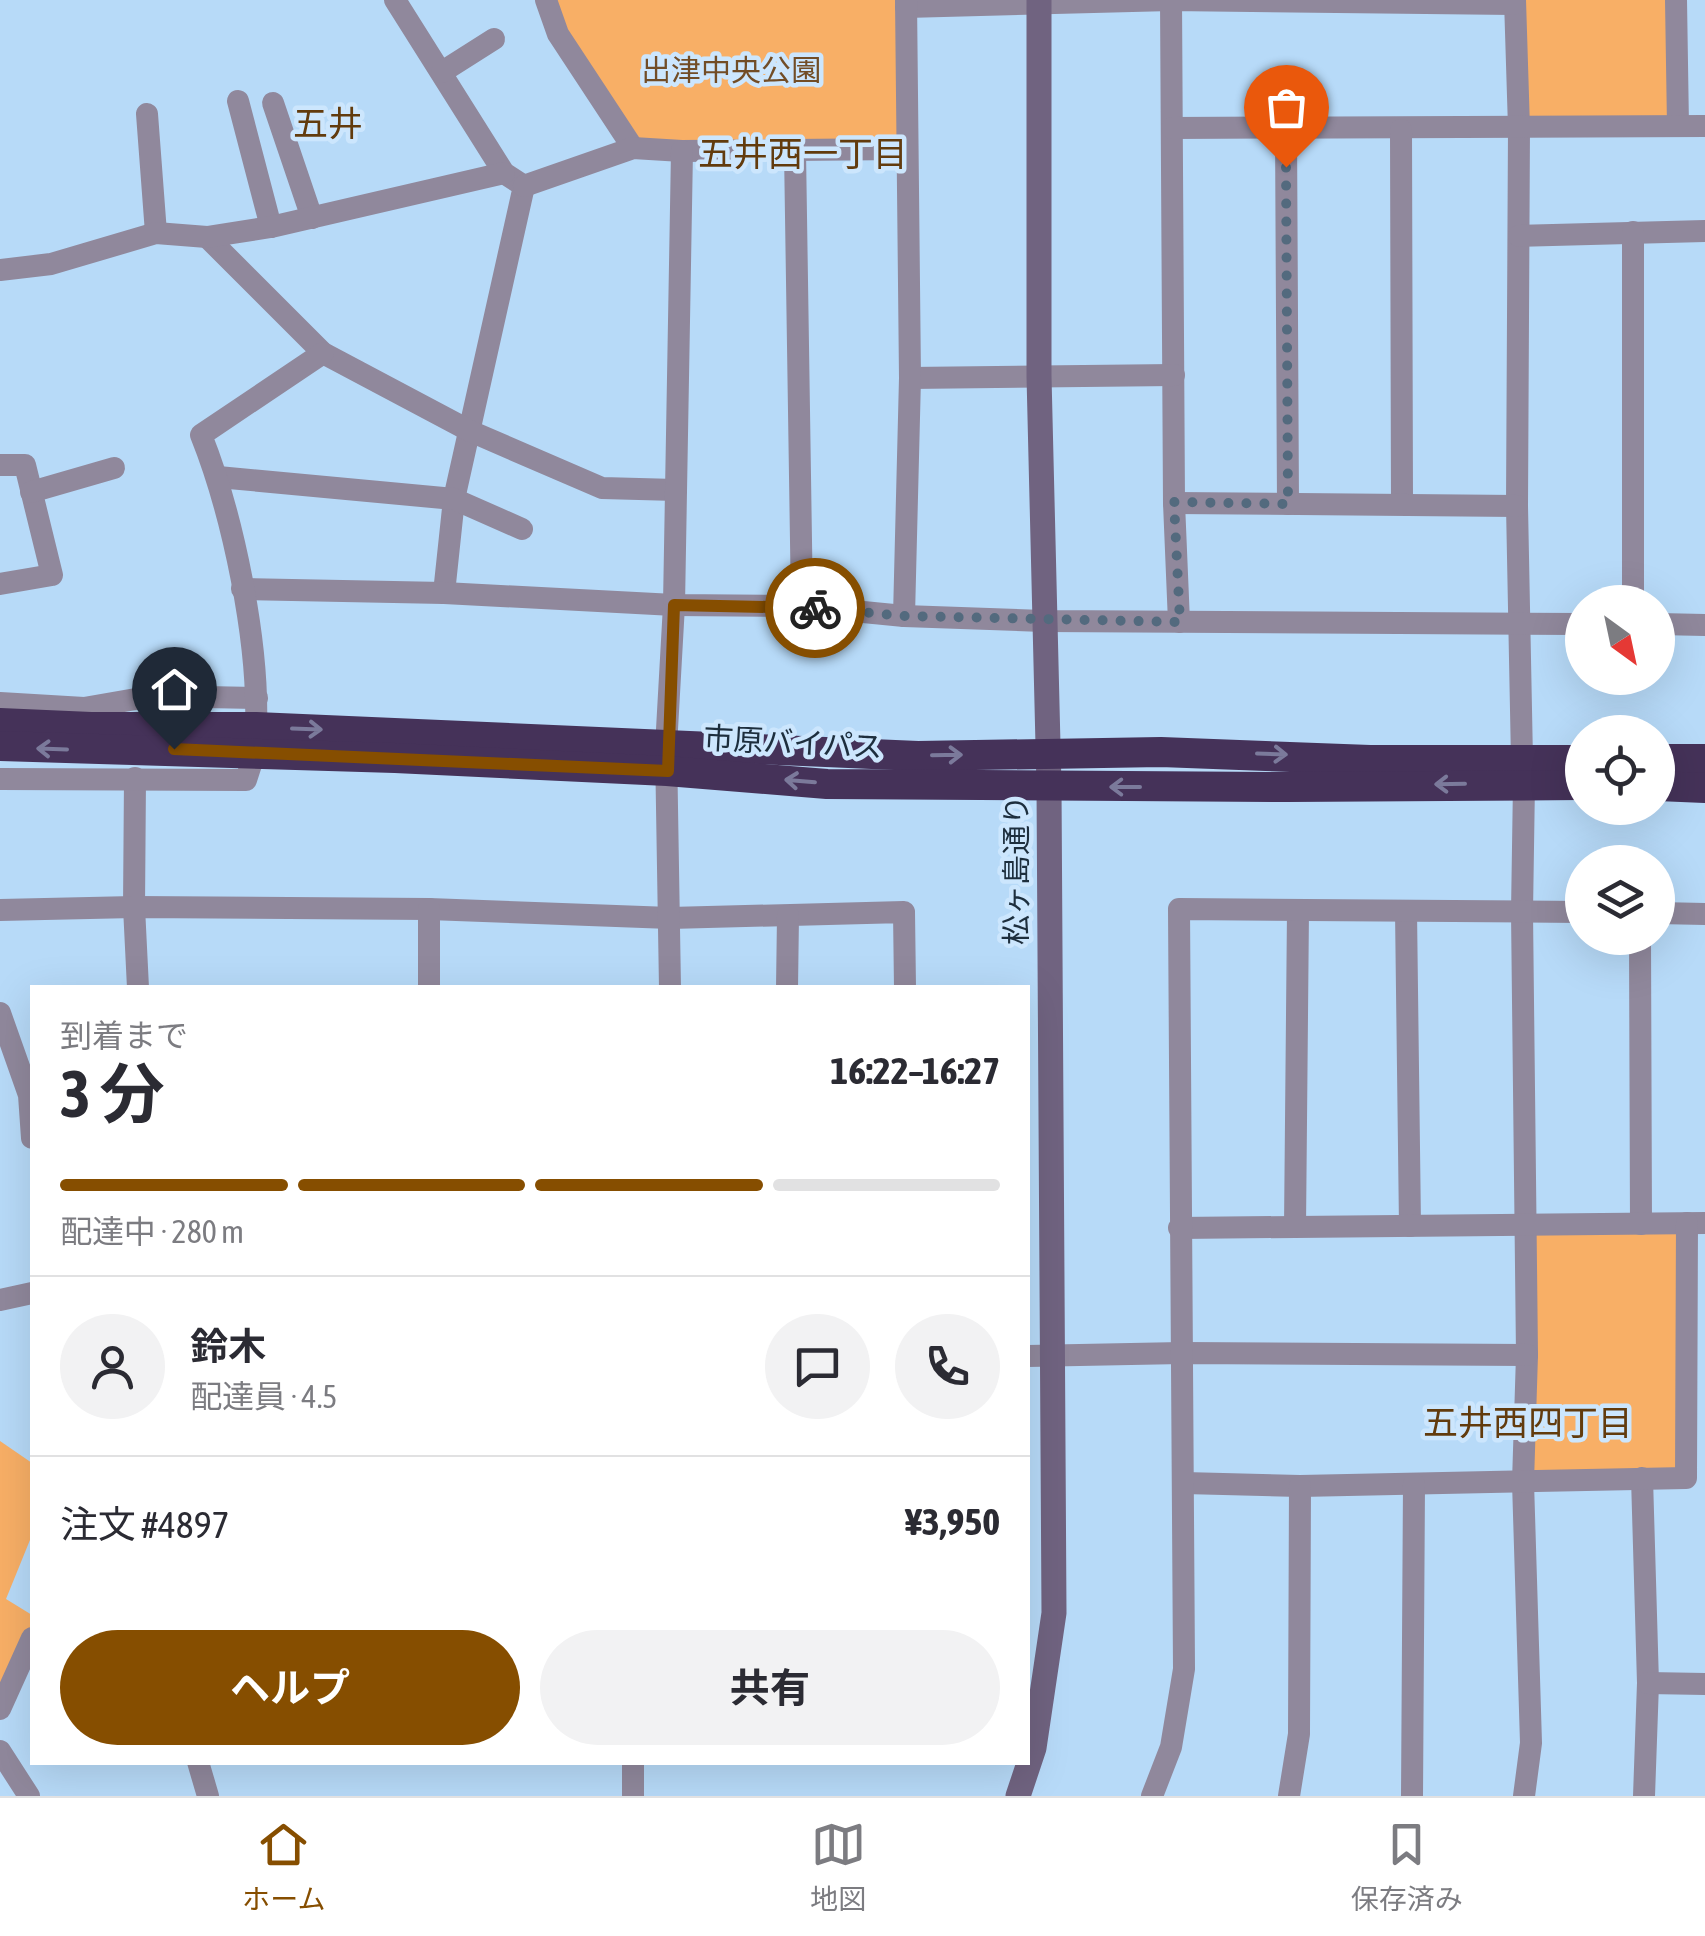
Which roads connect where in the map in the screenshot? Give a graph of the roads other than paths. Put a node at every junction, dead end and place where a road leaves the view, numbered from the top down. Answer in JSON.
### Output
{"nodes":[{"id":1,"x":395,"y":0,"type":"edge"},
{"id":2,"x":546,"y":0,"type":"edge"},
{"id":3,"x":1172,"y":0,"type":"edge"},
{"id":4,"x":1676,"y":0,"type":"edge"},
{"id":5,"x":1039,"y":2,"type":"edge"},
{"id":6,"x":1514,"y":2,"type":"edge"},
{"id":7,"x":906,"y":3,"type":"edge"},
{"id":8,"x":494,"y":39,"type":"dead end"},
{"id":9,"x":442,"y":72,"type":"junction"},
{"id":10,"x":238,"y":101,"type":"dead end"},
{"id":11,"x":273,"y":103,"type":"dead end"},
{"id":12,"x":147,"y":114,"type":"dead end"},
{"id":13,"x":1678,"y":126,"type":"junction"},
{"id":14,"x":1705,"y":126,"type":"edge"},
{"id":15,"x":1172,"y":128,"type":"junction"},
{"id":16,"x":1519,"y":128,"type":"junction"},
{"id":17,"x":1286,"y":130,"type":"junction"},
{"id":18,"x":1401,"y":130,"type":"junction"},
{"id":19,"x":633,"y":148,"type":"junction"},
{"id":20,"x":905,"y":149,"type":"junction"},
{"id":21,"x":682,"y":151,"type":"junction"},
{"id":22,"x":795,"y":151,"type":"junction"},
{"id":23,"x":504,"y":173,"type":"junction"},
{"id":24,"x":524,"y":186,"type":"junction"},
{"id":25,"x":312,"y":218,"type":"junction"},
{"id":26,"x":271,"y":227,"type":"junction"},
{"id":27,"x":1705,"y":231,"type":"edge"},
{"id":28,"x":1633,"y":232,"type":"junction"},
{"id":29,"x":156,"y":233,"type":"junction"},
{"id":30,"x":1519,"y":236,"type":"junction"},
{"id":31,"x":207,"y":237,"type":"junction"},
{"id":32,"x":0,"y":270,"type":"edge"},
{"id":33,"x":323,"y":353,"type":"junction"},
{"id":34,"x":1174,"y":375,"type":"junction"},
{"id":35,"x":1039,"y":376,"type":"junction"},
{"id":36,"x":910,"y":378,"type":"junction"},
{"id":37,"x":470,"y":431,"type":"junction"},
{"id":38,"x":0,"y":466,"type":"edge"},
{"id":39,"x":114,"y":468,"type":"dead end"},
{"id":40,"x":218,"y":477,"type":"junction"},
{"id":41,"x":676,"y":490,"type":"junction"},
{"id":42,"x":31,"y":492,"type":"junction"},
{"id":43,"x":454,"y":499,"type":"junction"},
{"id":44,"x":1174,"y":502,"type":"junction"},
{"id":45,"x":1288,"y":504,"type":"junction"},
{"id":46,"x":1402,"y":504,"type":"junction"},
{"id":47,"x":1517,"y":506,"type":"junction"},
{"id":48,"x":522,"y":529,"type":"dead end"},
{"id":49,"x":0,"y":584,"type":"edge"},
{"id":50,"x":1633,"y":585,"type":"edge"},
{"id":51,"x":242,"y":589,"type":"junction"},
{"id":52,"x":444,"y":593,"type":"junction"},
{"id":53,"x":674,"y":605,"type":"junction"},
{"id":54,"x":802,"y":606,"type":"junction"},
{"id":55,"x":904,"y":616,"type":"junction"},
{"id":56,"x":1043,"y":620,"type":"junction"},
{"id":57,"x":1180,"y":622,"type":"junction"},
{"id":58,"x":1518,"y":624,"type":"junction"},
{"id":59,"x":1565,"y":624,"type":"edge"},
{"id":60,"x":1675,"y":624,"type":"edge"},
{"id":61,"x":1705,"y":625,"type":"edge"},
{"id":62,"x":0,"y":704,"type":"edge"},
{"id":63,"x":0,"y":723,"type":"edge"},
{"id":64,"x":256,"y":726,"type":"junction"},
{"id":65,"x":0,"y":746,"type":"edge"},
{"id":66,"x":1048,"y":753,"type":"junction"},
{"id":67,"x":667,"y":759,"type":"junction"},
{"id":68,"x":1675,"y":759,"type":"edge"},
{"id":69,"x":1705,"y":759,"type":"edge"},
{"id":70,"x":1565,"y":763,"type":"edge"},
{"id":71,"x":1523,"y":772,"type":"junction"},
{"id":72,"x":135,"y":778,"type":"junction"},
{"id":73,"x":0,"y":779,"type":"edge"},
{"id":74,"x":1565,"y":781,"type":"edge"},
{"id":75,"x":1049,"y":786,"type":"junction"},
{"id":76,"x":1675,"y":787,"type":"edge"},
{"id":77,"x":1705,"y":788,"type":"edge"},
{"id":78,"x":134,"y":907,"type":"junction"},
{"id":79,"x":0,"y":910,"type":"edge"},
{"id":80,"x":429,"y":910,"type":"junction"},
{"id":81,"x":1298,"y":910,"type":"junction"},
{"id":82,"x":1406,"y":911,"type":"junction"},
{"id":83,"x":1522,"y":912,"type":"junction"},
{"id":84,"x":1565,"y":912,"type":"edge"},
{"id":85,"x":1675,"y":913,"type":"edge"},
{"id":86,"x":1705,"y":914,"type":"edge"},
{"id":87,"x":788,"y":916,"type":"junction"},
{"id":88,"x":670,"y":918,"type":"junction"},
{"id":89,"x":1640,"y":955,"type":"edge"},
{"id":90,"x":138,"y":985,"type":"edge"},
{"id":91,"x":429,"y":985,"type":"edge"},
{"id":92,"x":670,"y":985,"type":"edge"},
{"id":93,"x":787,"y":985,"type":"edge"},
{"id":94,"x":905,"y":985,"type":"edge"},
{"id":95,"x":0,"y":1013,"type":"edge"},
{"id":96,"x":29,"y":1088,"type":"edge"},
{"id":97,"x":1696,"y":1223,"type":"edge"},
{"id":98,"x":1641,"y":1224,"type":"junction"},
{"id":99,"x":1525,"y":1225,"type":"junction"},
{"id":100,"x":1410,"y":1226,"type":"junction"},
{"id":101,"x":1295,"y":1227,"type":"junction"},
{"id":102,"x":1179,"y":1228,"type":"junction"},
{"id":103,"x":30,"y":1293,"type":"edge"},
{"id":104,"x":0,"y":1300,"type":"edge"},
{"id":105,"x":1182,"y":1353,"type":"junction"},
{"id":106,"x":1526,"y":1355,"type":"junction"},
{"id":107,"x":1040,"y":1356,"type":"edge"},
{"id":108,"x":1642,"y":1478,"type":"junction"},
{"id":109,"x":1523,"y":1482,"type":"junction"},
{"id":110,"x":1184,"y":1483,"type":"junction"},
{"id":111,"x":1414,"y":1484,"type":"junction"},
{"id":112,"x":1300,"y":1486,"type":"junction"},
{"id":113,"x":30,"y":1642,"type":"edge"},
{"id":114,"x":1648,"y":1683,"type":"junction"},
{"id":115,"x":1705,"y":1684,"type":"edge"},
{"id":116,"x":0,"y":1710,"type":"edge"},
{"id":117,"x":0,"y":1751,"type":"edge"},
{"id":118,"x":1030,"y":1760,"type":"edge"},
{"id":119,"x":199,"y":1765,"type":"edge"},
{"id":120,"x":633,"y":1765,"type":"edge"},
{"id":121,"x":1028,"y":1765,"type":"edge"},
{"id":122,"x":29,"y":1796,"type":"edge"},
{"id":123,"x":208,"y":1796,"type":"edge"},
{"id":124,"x":633,"y":1796,"type":"edge"},
{"id":125,"x":1018,"y":1796,"type":"edge"},
{"id":126,"x":1152,"y":1796,"type":"edge"},
{"id":127,"x":1289,"y":1796,"type":"edge"},
{"id":128,"x":1412,"y":1796,"type":"edge"},
{"id":129,"x":1524,"y":1796,"type":"edge"},
{"id":130,"x":1644,"y":1796,"type":"edge"}],
"edges":[{"from":1,"to":9,"type":"street"},
{"from":2,"to":19,"type":"street"},
{"from":3,"to":5,"type":"street"},
{"from":3,"to":6,"type":"street"},
{"from":3,"to":15,"type":"street"},
{"from":4,"to":13,"type":"street"},
{"from":5,"to":7,"type":"street"},
{"from":5,"to":35,"type":"street","name":"松ヶ島通り"},
{"from":6,"to":16,"type":"street"},
{"from":7,"to":20,"type":"street"},
{"from":8,"to":9,"type":"street"},
{"from":9,"to":23,"type":"street"},
{"from":10,"to":26,"type":"street"},
{"from":11,"to":25,"type":"street"},
{"from":12,"to":29,"type":"street"},
{"from":13,"to":14,"type":"street"},
{"from":13,"to":16,"type":"street"},
{"from":15,"to":17,"type":"street"},
{"from":15,"to":34,"type":"street"},
{"from":16,"to":18,"type":"street"},
{"from":16,"to":30,"type":"street"},
{"from":17,"to":18,"type":"street"},
{"from":17,"to":45,"type":"street"},
{"from":18,"to":46,"type":"street"},
{"from":19,"to":21,"type":"street"},
{"from":19,"to":24,"type":"street"},
{"from":20,"to":22,"type":"street"},
{"from":20,"to":36,"type":"street"},
{"from":21,"to":22,"type":"street"},
{"from":21,"to":41,"type":"street"},
{"from":22,"to":54,"type":"street"},
{"from":23,"to":24,"type":"street"},
{"from":23,"to":25,"type":"street"},
{"from":24,"to":37,"type":"street"},
{"from":25,"to":26,"type":"street"},
{"from":26,"to":31,"type":"street"},
{"from":27,"to":28,"type":"street"},
{"from":28,"to":30,"type":"street"},
{"from":28,"to":50,"type":"street"},
{"from":29,"to":31,"type":"street"},
{"from":29,"to":32,"type":"street"},
{"from":30,"to":47,"type":"street"},
{"from":31,"to":33,"type":"street"},
{"from":33,"to":37,"type":"street"},
{"from":33,"to":40,"type":"street"},
{"from":34,"to":35,"type":"street"},
{"from":34,"to":44,"type":"street"},
{"from":35,"to":36,"type":"street"},
{"from":35,"to":56,"type":"street","name":"松ヶ島通り"},
{"from":36,"to":55,"type":"street"},
{"from":37,"to":41,"type":"street"},
{"from":37,"to":43,"type":"street"},
{"from":38,"to":42,"type":"street"},
{"from":39,"to":42,"type":"street"},
{"from":40,"to":43,"type":"street"},
{"from":40,"to":51,"type":"street"},
{"from":41,"to":53,"type":"street"},
{"from":42,"to":49,"type":"street"},
{"from":43,"to":48,"type":"street"},
{"from":43,"to":52,"type":"street"},
{"from":44,"to":45,"type":"street"},
{"from":44,"to":57,"type":"street"},
{"from":45,"to":46,"type":"street"},
{"from":46,"to":47,"type":"street"},
{"from":47,"to":58,"type":"street"},
{"from":51,"to":52,"type":"street"},
{"from":51,"to":64,"type":"street"},
{"from":52,"to":53,"type":"street"},
{"from":53,"to":54,"type":"street"},
{"from":53,"to":67,"type":"street"},
{"from":54,"to":55,"type":"street"},
{"from":55,"to":56,"type":"street"},
{"from":56,"to":57,"type":"street"},
{"from":56,"to":66,"type":"street","name":"松ヶ島通り"},
{"from":57,"to":58,"type":"street"},
{"from":58,"to":59,"type":"street"},
{"from":58,"to":71,"type":"street"},
{"from":60,"to":61,"type":"street"},
{"from":62,"to":64,"type":"street"},
{"from":63,"to":64,"type":"highway","name":"市原バイパス"},
{"from":64,"to":65,"type":"highway","name":"市原バイパス","one_way":true},
{"from":64,"to":67,"type":"highway","name":"市原バイパス"},
{"from":64,"to":72,"type":"street"},
{"from":67,"to":66,"type":"highway","name":"市原バイパス","one_way":true},
{"from":66,"to":71,"type":"highway","name":"市原バイパス","one_way":true},
{"from":66,"to":75,"type":"street","name":"松ヶ島通り"},
{"from":75,"to":67,"type":"highway","name":"市原バイパス","one_way":true},
{"from":67,"to":88,"type":"street"},
{"from":68,"to":69,"type":"highway"},
{"from":70,"to":71,"type":"highway","name":"市原バイパス"},
{"from":71,"to":74,"type":"highway","name":"市原バイパス"},
{"from":71,"to":75,"type":"highway","name":"市原バイパス","one_way":true},
{"from":71,"to":83,"type":"street"},
{"from":72,"to":73,"type":"street"},
{"from":72,"to":78,"type":"street"},
{"from":75,"to":107,"type":"street","name":"松ヶ島通り"},
{"from":76,"to":77,"type":"highway"},
{"from":78,"to":79,"type":"street"},
{"from":78,"to":80,"type":"street"},
{"from":78,"to":90,"type":"street"},
{"from":80,"to":88,"type":"street"},
{"from":80,"to":91,"type":"street"},
{"from":81,"to":82,"type":"street"},
{"from":81,"to":101,"type":"street"},
{"from":81,"to":102,"type":"street"},
{"from":82,"to":83,"type":"street"},
{"from":82,"to":100,"type":"street"},
{"from":83,"to":84,"type":"street"},
{"from":83,"to":99,"type":"street"},
{"from":85,"to":86,"type":"street"},
{"from":87,"to":88,"type":"street"},
{"from":87,"to":93,"type":"street"},
{"from":87,"to":94,"type":"street"},
{"from":88,"to":92,"type":"street"},
{"from":89,"to":98,"type":"street"},
{"from":95,"to":96,"type":"street"},
{"from":97,"to":98,"type":"street"},
{"from":97,"to":108,"type":"street"},
{"from":98,"to":99,"type":"street"},
{"from":99,"to":100,"type":"street"},
{"from":99,"to":106,"type":"street"},
{"from":100,"to":101,"type":"street"},
{"from":101,"to":102,"type":"street"},
{"from":102,"to":105,"type":"street"},
{"from":103,"to":104,"type":"street"},
{"from":105,"to":106,"type":"street"},
{"from":105,"to":107,"type":"street"},
{"from":105,"to":110,"type":"street"},
{"from":106,"to":109,"type":"street"},
{"from":107,"to":118,"type":"street","name":"松ヶ島通り"},
{"from":108,"to":109,"type":"street"},
{"from":108,"to":114,"type":"street"},
{"from":109,"to":111,"type":"street"},
{"from":109,"to":129,"type":"street"},
{"from":110,"to":112,"type":"street"},
{"from":110,"to":126,"type":"street"},
{"from":111,"to":112,"type":"street"},
{"from":111,"to":128,"type":"street"},
{"from":112,"to":127,"type":"street"},
{"from":113,"to":116,"type":"street"},
{"from":114,"to":115,"type":"street"},
{"from":114,"to":130,"type":"street"},
{"from":117,"to":122,"type":"street"},
{"from":119,"to":123,"type":"street"},
{"from":120,"to":124,"type":"street"},
{"from":121,"to":125,"type":"street","name":"松ヶ島通り"}]}
